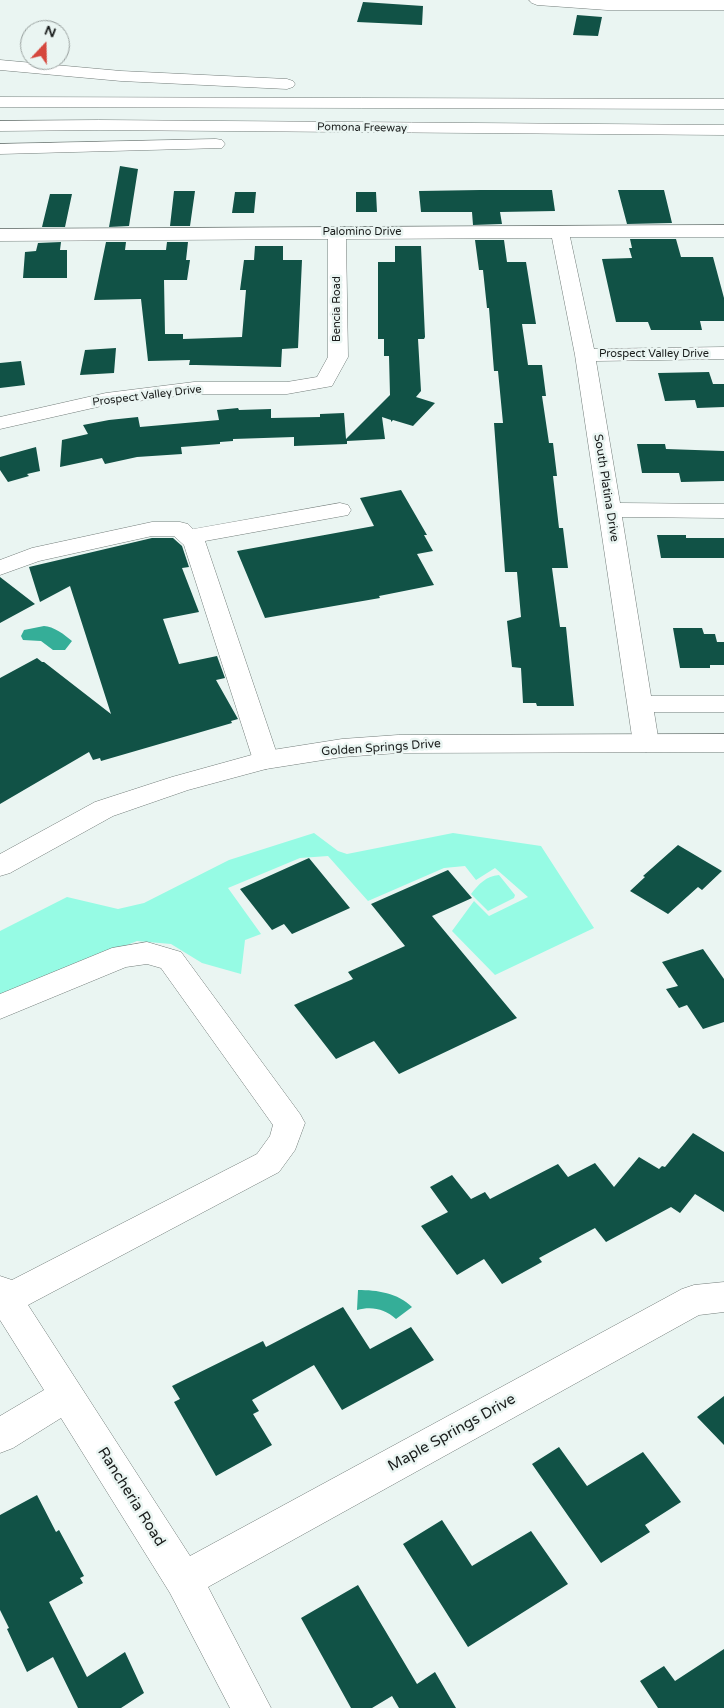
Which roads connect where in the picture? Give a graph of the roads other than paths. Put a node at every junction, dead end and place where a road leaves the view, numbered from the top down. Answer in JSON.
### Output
{"nodes":[{"id":1,"x":536,"y":0,"type":"edge"},
{"id":2,"x":724,"y":5,"type":"edge"},
{"id":3,"x":0,"y":65,"type":"edge"},
{"id":4,"x":303,"y":85,"type":"dead end"},
{"id":5,"x":341,"y":87,"type":"dead end"},
{"id":6,"x":0,"y":102,"type":"edge"},
{"id":7,"x":645,"y":104,"type":"junction"},
{"id":8,"x":724,"y":104,"type":"edge"},
{"id":9,"x":0,"y":111,"type":"edge"},
{"id":10,"x":724,"y":114,"type":"edge"},
{"id":11,"x":0,"y":116,"type":"edge"},
{"id":12,"x":724,"y":120,"type":"edge"},
{"id":13,"x":0,"y":126,"type":"edge"},
{"id":14,"x":445,"y":129,"type":"junction"},
{"id":15,"x":724,"y":130,"type":"edge"},
{"id":16,"x":263,"y":143,"type":"dead end"},
{"id":17,"x":233,"y":144,"type":"dead end"},
{"id":18,"x":0,"y":149,"type":"edge"},
{"id":19,"x":724,"y":231,"type":"edge"},
{"id":20,"x":337,"y":232,"type":"junction"},
{"id":21,"x":560,"y":233,"type":"junction"},
{"id":22,"x":0,"y":235,"type":"edge"},
{"id":23,"x":724,"y":354,"type":"edge"},
{"id":24,"x":585,"y":355,"type":"junction"},
{"id":25,"x":325,"y":382,"type":"joint"},
{"id":26,"x":0,"y":423,"type":"edge"},
{"id":27,"x":340,"y":510,"type":"dead end"},
{"id":28,"x":610,"y":510,"type":"junction"},
{"id":29,"x":724,"y":511,"type":"edge"},
{"id":30,"x":188,"y":537,"type":"junction"},
{"id":31,"x":0,"y":568,"type":"edge"},
{"id":32,"x":640,"y":704,"type":"junction"},
{"id":33,"x":724,"y":704,"type":"edge"},
{"id":34,"x":724,"y":743,"type":"edge"},
{"id":35,"x":646,"y":744,"type":"junction"},
{"id":36,"x":266,"y":760,"type":"junction"},
{"id":37,"x":0,"y":866,"type":"edge"},
{"id":38,"x":0,"y":1007,"type":"edge"},
{"id":39,"x":3,"y":1296,"type":"edge"},
{"id":40,"x":724,"y":1297,"type":"edge"},
{"id":41,"x":68,"y":1395,"type":"junction"},
{"id":42,"x":0,"y":1436,"type":"edge"},
{"id":43,"x":183,"y":1580,"type":"junction"},
{"id":44,"x":251,"y":1708,"type":"edge"}],
"edges":[{"from":1,"to":2,"type":"main road"},
{"from":3,"to":4,"type":"main road"},
{"from":5,"to":7,"type":"main road"},
{"from":6,"to":7,"type":"main road","name":"Pomona Freeway"},
{"from":7,"to":8,"type":"main road","name":"Pomona Freeway"},
{"from":9,"to":10,"type":"main road"},
{"from":11,"to":12,"type":"main road"},
{"from":13,"to":14,"type":"main road","name":"Pomona Freeway"},
{"from":14,"to":15,"type":"main road","name":"Pomona Freeway"},
{"from":14,"to":16,"type":"main road"},
{"from":17,"to":18,"type":"main road"},
{"from":19,"to":21,"type":"main road","name":"Palomino Drive"},
{"from":20,"to":21,"type":"main road","name":"Palomino Drive"},
{"from":20,"to":22,"type":"main road","name":"Palomino Drive"},
{"from":20,"to":25,"type":"main road","name":"Bencia Road"},
{"from":21,"to":24,"type":"main road","name":"South Platina Drive"},
{"from":23,"to":24,"type":"main road","name":"Prospect Valley Drive"},
{"from":24,"to":28,"type":"main road","name":"South Platina Drive"},
{"from":25,"to":26,"type":"main road","name":"Prospect Valley Drive"},
{"from":27,"to":30,"type":"main road"},
{"from":28,"to":29,"type":"main road"},
{"from":28,"to":32,"type":"main road","name":"South Platina Drive"},
{"from":30,"to":31,"type":"main road"},
{"from":30,"to":36,"type":"main road"},
{"from":32,"to":33,"type":"main road"},
{"from":32,"to":35,"type":"main road","name":"South Platina Drive"},
{"from":34,"to":35,"type":"main road","name":"Golden Springs Drive"},
{"from":35,"to":36,"type":"main road","name":"Golden Springs Drive"},
{"from":36,"to":37,"type":"main road","name":"Golden Springs Drive"},
{"from":38,"to":39,"type":"main road"},
{"from":39,"to":41,"type":"main road","name":"Rancheria Road"},
{"from":40,"to":43,"type":"main road","name":"Maple Springs Drive"},
{"from":41,"to":42,"type":"main road"},
{"from":41,"to":43,"type":"main road","name":"Rancheria Road"},
{"from":43,"to":44,"type":"main road","name":"Rancheria Road"}]}
